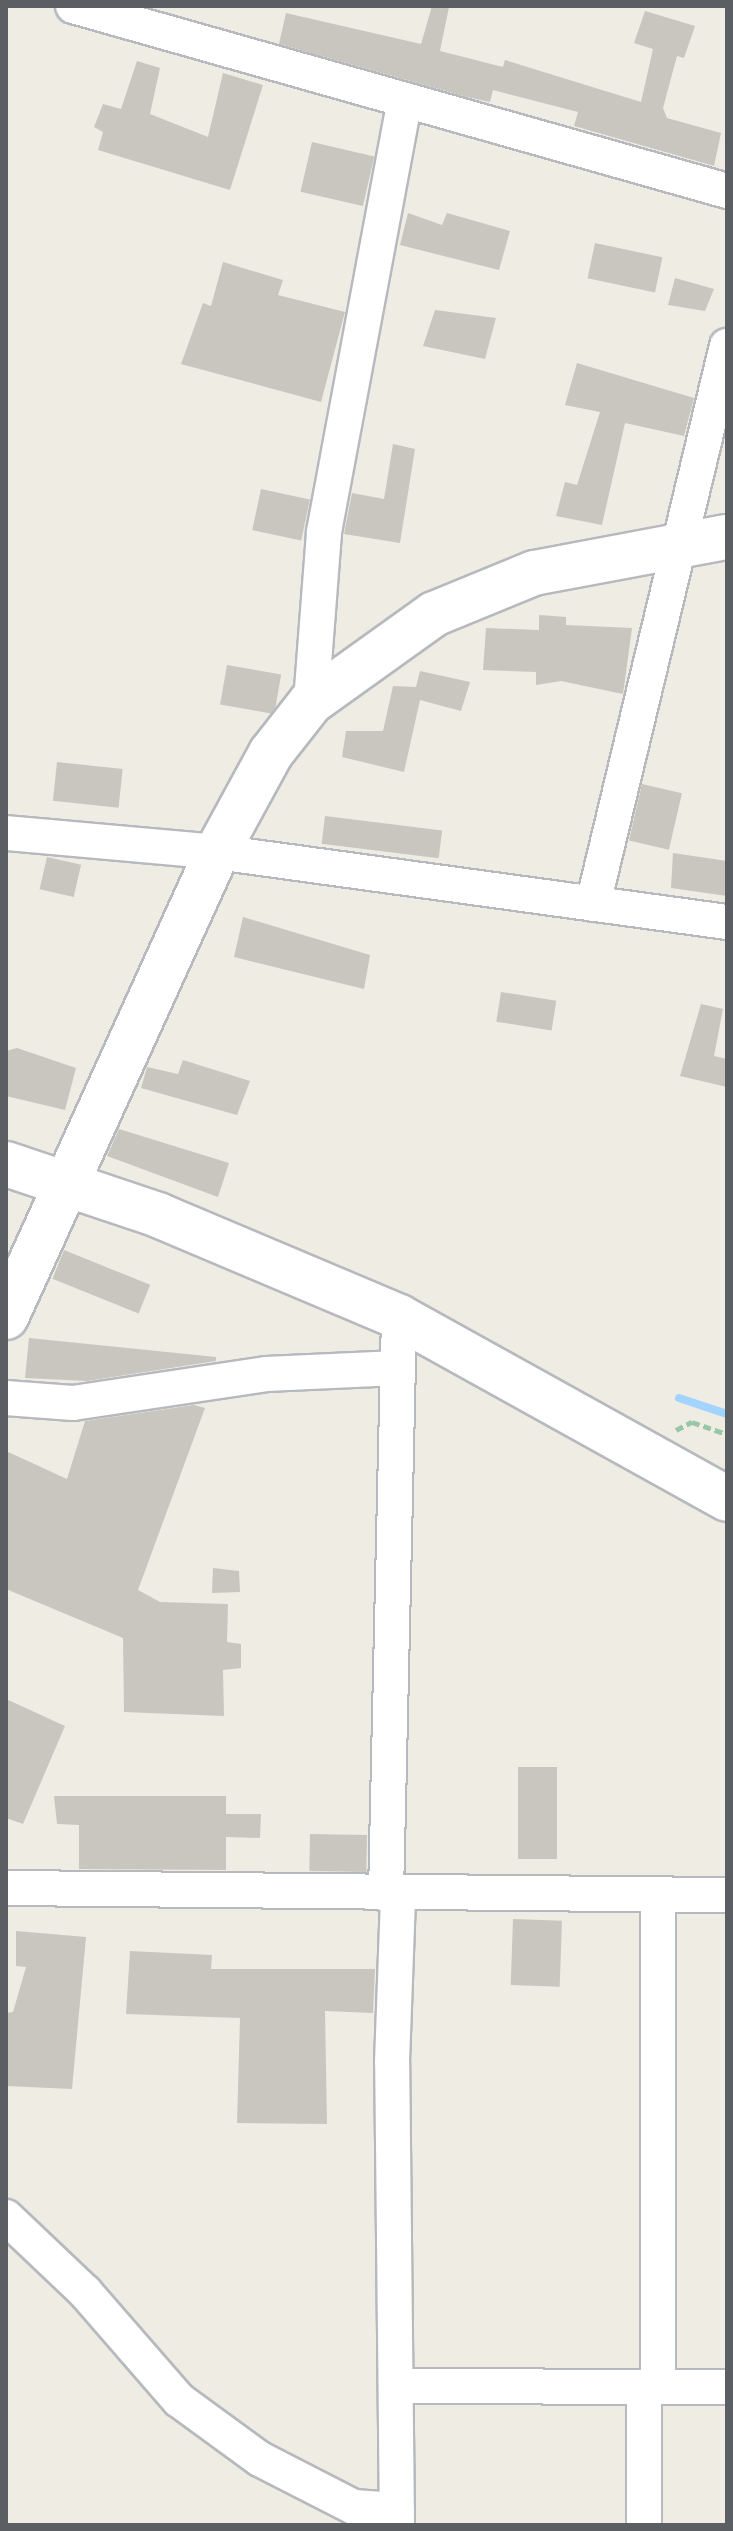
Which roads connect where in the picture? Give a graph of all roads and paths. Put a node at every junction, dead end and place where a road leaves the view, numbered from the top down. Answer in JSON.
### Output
{"nodes":[{"id":1,"x":73,"y":6,"type":"edge"},
{"id":2,"x":404,"y":104,"type":"junction"},
{"id":3,"x":727,"y":191,"type":"edge"},
{"id":4,"x":727,"y":346,"type":"edge"},
{"id":5,"x":727,"y":537,"type":"edge"},
{"id":6,"x":682,"y":542,"type":"junction"},
{"id":7,"x":311,"y":702,"type":"junction"},
{"id":8,"x":6,"y":833,"type":"edge"},
{"id":9,"x":217,"y":852,"type":"junction"},
{"id":10,"x":593,"y":904,"type":"junction"},
{"id":11,"x":727,"y":922,"type":"edge"},
{"id":12,"x":6,"y":1164,"type":"edge"},
{"id":13,"x":62,"y":1185,"type":"junction"},
{"id":14,"x":6,"y":1317,"type":"edge"},
{"id":15,"x":399,"y":1317,"type":"junction"},
{"id":16,"x":387,"y":1367,"type":"junction"},
{"id":17,"x":6,"y":1398,"type":"edge"},
{"id":18,"x":727,"y":1499,"type":"edge"},
{"id":19,"x":8,"y":1894,"type":"edge"},
{"id":20,"x":392,"y":1894,"type":"junction"},
{"id":21,"x":658,"y":1895,"type":"junction"},
{"id":22,"x":727,"y":1895,"type":"edge"},
{"id":23,"x":6,"y":2217,"type":"edge"},
{"id":24,"x":398,"y":2386,"type":"junction"},
{"id":25,"x":651,"y":2387,"type":"junction"},
{"id":26,"x":727,"y":2387,"type":"edge"},
{"id":27,"x":397,"y":2518,"type":"edge"},
{"id":28,"x":644,"y":2525,"type":"edge"}],
"edges":[{"from":1,"to":2,"type":"street"},
{"from":2,"to":3,"type":"street"},
{"from":2,"to":7,"type":"street"},
{"from":4,"to":6,"type":"street"},
{"from":5,"to":6,"type":"street"},
{"from":6,"to":7,"type":"street"},
{"from":6,"to":10,"type":"street"},
{"from":7,"to":9,"type":"street"},
{"from":8,"to":9,"type":"street"},
{"from":9,"to":10,"type":"street"},
{"from":9,"to":13,"type":"street"},
{"from":10,"to":11,"type":"street"},
{"from":12,"to":13,"type":"street"},
{"from":13,"to":14,"type":"street"},
{"from":13,"to":15,"type":"street"},
{"from":15,"to":16,"type":"street"},
{"from":15,"to":18,"type":"street"},
{"from":16,"to":17,"type":"street"},
{"from":16,"to":20,"type":"street"},
{"from":19,"to":20,"type":"street"},
{"from":20,"to":21,"type":"street"},
{"from":20,"to":24,"type":"street"},
{"from":21,"to":22,"type":"street"},
{"from":21,"to":25,"type":"street"},
{"from":23,"to":27,"type":"street"},
{"from":24,"to":25,"type":"street"},
{"from":24,"to":27,"type":"street"},
{"from":25,"to":26,"type":"street"},
{"from":25,"to":28,"type":"street"}]}
